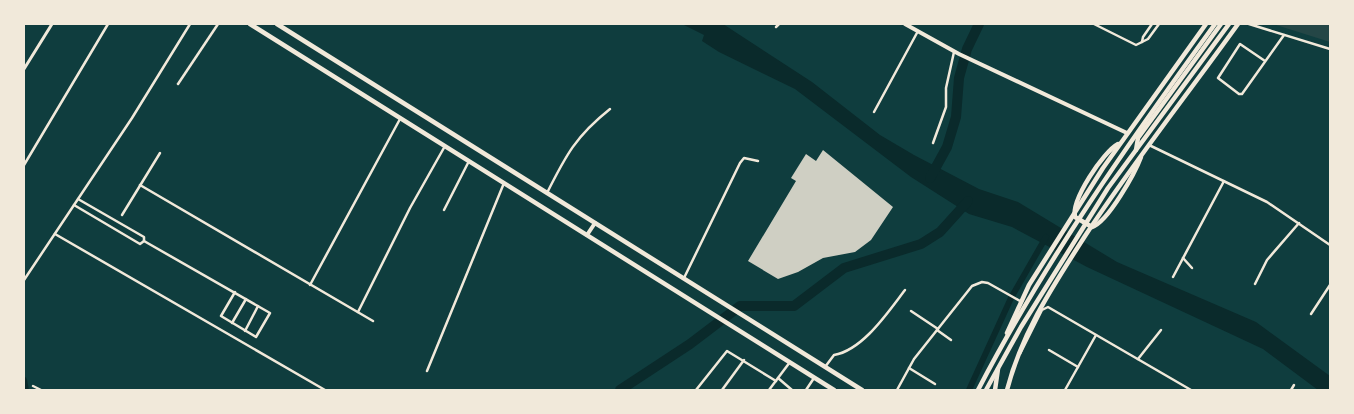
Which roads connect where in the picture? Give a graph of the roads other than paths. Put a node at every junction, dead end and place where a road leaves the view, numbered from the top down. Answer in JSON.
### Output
{"nodes":[{"id":1,"x":52,"y":24,"type":"edge"},
{"id":2,"x":108,"y":24,"type":"edge"},
{"id":3,"x":190,"y":24,"type":"edge"},
{"id":4,"x":218,"y":24,"type":"edge"},
{"id":5,"x":250,"y":24,"type":"edge"},
{"id":6,"x":277,"y":24,"type":"edge"},
{"id":7,"x":905,"y":24,"type":"edge"},
{"id":8,"x":1094,"y":24,"type":"edge"},
{"id":9,"x":1152,"y":24,"type":"edge"},
{"id":10,"x":1159,"y":24,"type":"edge"},
{"id":11,"x":1206,"y":24,"type":"edge"},
{"id":12,"x":1216,"y":24,"type":"edge"},
{"id":13,"x":1221,"y":24,"type":"edge"},
{"id":14,"x":1229,"y":24,"type":"edge"},
{"id":15,"x":1238,"y":24,"type":"edge"},
{"id":16,"x":1249,"y":24,"type":"edge"},
{"id":17,"x":918,"y":31,"type":"junction"},
{"id":18,"x":1284,"y":35,"type":"junction"},
{"id":19,"x":1142,"y":42,"type":"junction"},
{"id":20,"x":1330,"y":49,"type":"edge"},
{"id":21,"x":954,"y":52,"type":"junction"},
{"id":22,"x":1266,"y":61,"type":"junction"},
{"id":23,"x":24,"y":69,"type":"edge"},
{"id":24,"x":178,"y":84,"type":"dead end"},
{"id":25,"x":610,"y":109,"type":"dead end"},
{"id":26,"x":874,"y":112,"type":"dead end"},
{"id":27,"x":400,"y":119,"type":"junction"},
{"id":28,"x":1127,"y":133,"type":"junction"},
{"id":29,"x":1138,"y":138,"type":"junction"},
{"id":30,"x":1120,"y":142,"type":"junction"},
{"id":31,"x":933,"y":143,"type":"dead end"},
{"id":32,"x":1149,"y":145,"type":"junction"},
{"id":33,"x":445,"y":146,"type":"junction"},
{"id":34,"x":160,"y":154,"type":"dead end"},
{"id":35,"x":1142,"y":154,"type":"junction"},
{"id":36,"x":469,"y":161,"type":"junction"},
{"id":37,"x":758,"y":161,"type":"dead end"},
{"id":38,"x":24,"y":165,"type":"edge"},
{"id":39,"x":1128,"y":172,"type":"junction"},
{"id":40,"x":1224,"y":181,"type":"junction"},
{"id":41,"x":504,"y":184,"type":"junction"},
{"id":42,"x":140,"y":185,"type":"junction"},
{"id":43,"x":547,"y":193,"type":"junction"},
{"id":44,"x":78,"y":199,"type":"junction"},
{"id":45,"x":74,"y":205,"type":"junction"},
{"id":46,"x":444,"y":210,"type":"dead end"},
{"id":47,"x":122,"y":215,"type":"dead end"},
{"id":48,"x":595,"y":223,"type":"junction"},
{"id":49,"x":1299,"y":223,"type":"junction"},
{"id":50,"x":55,"y":234,"type":"junction"},
{"id":51,"x":587,"y":235,"type":"junction"},
{"id":52,"x":144,"y":241,"type":"junction"},
{"id":53,"x":1330,"y":245,"type":"edge"},
{"id":54,"x":1183,"y":258,"type":"junction"},
{"id":55,"x":1192,"y":268,"type":"dead end"},
{"id":56,"x":1173,"y":277,"type":"dead end"},
{"id":57,"x":684,"y":278,"type":"junction"},
{"id":58,"x":24,"y":280,"type":"edge"},
{"id":59,"x":1255,"y":284,"type":"dead end"},
{"id":60,"x":310,"y":285,"type":"junction"},
{"id":61,"x":1330,"y":285,"type":"edge"},
{"id":62,"x":905,"y":290,"type":"dead end"},
{"id":63,"x":235,"y":292,"type":"junction"},
{"id":64,"x":246,"y":299,"type":"junction"},
{"id":65,"x":1020,"y":300,"type":"junction"},
{"id":66,"x":258,"y":306,"type":"junction"},
{"id":67,"x":911,"y":311,"type":"dead end"},
{"id":68,"x":358,"y":312,"type":"junction"},
{"id":69,"x":1311,"y":314,"type":"dead end"},
{"id":70,"x":373,"y":321,"type":"dead end"},
{"id":71,"x":232,"y":323,"type":"junction"},
{"id":72,"x":938,"y":330,"type":"junction"},
{"id":73,"x":1161,"y":330,"type":"dead end"},
{"id":74,"x":244,"y":331,"type":"junction"},
{"id":75,"x":1096,"y":335,"type":"junction"},
{"id":76,"x":951,"y":340,"type":"dead end"},
{"id":77,"x":1049,"y":350,"type":"dead end"},
{"id":78,"x":1017,"y":356,"type":"junction"},
{"id":79,"x":744,"y":360,"type":"junction"},
{"id":80,"x":1138,"y":360,"type":"junction"},
{"id":81,"x":790,"y":362,"type":"junction"},
{"id":82,"x":825,"y":367,"type":"junction"},
{"id":83,"x":1078,"y":367,"type":"junction"},
{"id":84,"x":909,"y":368,"type":"junction"},
{"id":85,"x":427,"y":371,"type":"dead end"},
{"id":86,"x":814,"y":378,"type":"junction"},
{"id":87,"x":777,"y":380,"type":"junction"},
{"id":88,"x":935,"y":384,"type":"dead end"},
{"id":89,"x":1294,"y":385,"type":"dead end"},
{"id":90,"x":33,"y":386,"type":"dead end"},
{"id":91,"x":41,"y":390,"type":"edge"},
{"id":92,"x":325,"y":390,"type":"edge"},
{"id":93,"x":696,"y":390,"type":"edge"},
{"id":94,"x":722,"y":390,"type":"edge"},
{"id":95,"x":769,"y":390,"type":"edge"},
{"id":96,"x":792,"y":390,"type":"edge"},
{"id":97,"x":806,"y":390,"type":"edge"},
{"id":98,"x":834,"y":390,"type":"edge"},
{"id":99,"x":862,"y":390,"type":"edge"},
{"id":100,"x":897,"y":390,"type":"edge"},
{"id":101,"x":978,"y":390,"type":"edge"},
{"id":102,"x":986,"y":390,"type":"edge"},
{"id":103,"x":995,"y":390,"type":"edge"},
{"id":104,"x":1007,"y":390,"type":"edge"},
{"id":105,"x":1065,"y":390,"type":"edge"},
{"id":106,"x":1191,"y":390,"type":"edge"},
{"id":107,"x":1291,"y":390,"type":"edge"}],
"edges":[{"from":1,"to":23,"type":"street"},
{"from":2,"to":38,"type":"street"},
{"from":3,"to":44,"type":"street"},
{"from":4,"to":24,"type":"street"},
{"from":5,"to":27,"type":"main road"},
{"from":6,"to":43,"type":"main road"},
{"from":7,"to":17,"type":"main road"},
{"from":8,"to":19,"type":"street"},
{"from":9,"to":19,"type":"street"},
{"from":10,"to":19,"type":"street"},
{"from":11,"to":28,"type":"main road"},
{"from":12,"to":101,"type":"main road"},
{"from":13,"to":29,"type":"main road"},
{"from":14,"to":102,"type":"main road"},
{"from":15,"to":32,"type":"main road"},
{"from":16,"to":18,"type":"street"},
{"from":17,"to":21,"type":"main road"},
{"from":17,"to":26,"type":"street"},
{"from":18,"to":20,"type":"street"},
{"from":18,"to":22,"type":"street"},
{"from":21,"to":28,"type":"main road"},
{"from":21,"to":31,"type":"street"},
{"from":22,"to":22,"type":"street"},
{"from":25,"to":43,"type":"street"},
{"from":27,"to":33,"type":"main road"},
{"from":27,"to":60,"type":"street"},
{"from":28,"to":29,"type":"street"},
{"from":28,"to":30,"type":"main road"},
{"from":29,"to":39,"type":"main road"},
{"from":30,"to":35,"type":"main road"},
{"from":30,"to":65,"type":"main road"},
{"from":32,"to":35,"type":"main road"},
{"from":32,"to":40,"type":"street"},
{"from":33,"to":36,"type":"main road"},
{"from":33,"to":68,"type":"street"},
{"from":34,"to":42,"type":"street"},
{"from":35,"to":39,"type":"main road"},
{"from":36,"to":41,"type":"main road"},
{"from":36,"to":46,"type":"street"},
{"from":37,"to":57,"type":"street"},
{"from":39,"to":78,"type":"main road"},
{"from":40,"to":49,"type":"street"},
{"from":40,"to":54,"type":"street"},
{"from":41,"to":51,"type":"main road"},
{"from":41,"to":85,"type":"street"},
{"from":42,"to":47,"type":"street"},
{"from":42,"to":60,"type":"street"},
{"from":43,"to":48,"type":"main road"},
{"from":44,"to":45,"type":"street"},
{"from":44,"to":52,"type":"street"},
{"from":45,"to":50,"type":"street"},
{"from":45,"to":52,"type":"street"},
{"from":48,"to":51,"type":"main road"},
{"from":48,"to":57,"type":"main road"},
{"from":49,"to":53,"type":"street"},
{"from":49,"to":59,"type":"street"},
{"from":50,"to":58,"type":"street"},
{"from":50,"to":92,"type":"street"},
{"from":51,"to":81,"type":"main road"},
{"from":52,"to":63,"type":"street"},
{"from":54,"to":55,"type":"street"},
{"from":54,"to":56,"type":"street"},
{"from":57,"to":82,"type":"main road"},
{"from":60,"to":68,"type":"street"},
{"from":61,"to":69,"type":"street"},
{"from":62,"to":82,"type":"street"},
{"from":63,"to":64,"type":"street"},
{"from":63,"to":71,"type":"street"},
{"from":64,"to":66,"type":"street"},
{"from":64,"to":71,"type":"street"},
{"from":65,"to":72,"type":"street"},
{"from":65,"to":103,"type":"main road"},
{"from":66,"to":74,"type":"street"},
{"from":66,"to":74,"type":"street"},
{"from":67,"to":72,"type":"street"},
{"from":68,"to":70,"type":"street"},
{"from":71,"to":74,"type":"street"},
{"from":72,"to":76,"type":"street"},
{"from":72,"to":84,"type":"street"},
{"from":73,"to":80,"type":"street"},
{"from":75,"to":78,"type":"street"},
{"from":75,"to":80,"type":"street"},
{"from":75,"to":83,"type":"street"},
{"from":77,"to":83,"type":"street"},
{"from":78,"to":104,"type":"main road"},
{"from":79,"to":87,"type":"street"},
{"from":79,"to":93,"type":"street"},
{"from":79,"to":94,"type":"street"},
{"from":80,"to":106,"type":"street"},
{"from":81,"to":86,"type":"main road"},
{"from":81,"to":87,"type":"street"},
{"from":82,"to":99,"type":"main road"},
{"from":83,"to":105,"type":"street"},
{"from":84,"to":88,"type":"street"},
{"from":84,"to":100,"type":"street"},
{"from":86,"to":97,"type":"street"},
{"from":86,"to":98,"type":"main road"},
{"from":87,"to":95,"type":"street"},
{"from":87,"to":96,"type":"street"},
{"from":89,"to":107,"type":"street"},
{"from":90,"to":91,"type":"street"}]}
